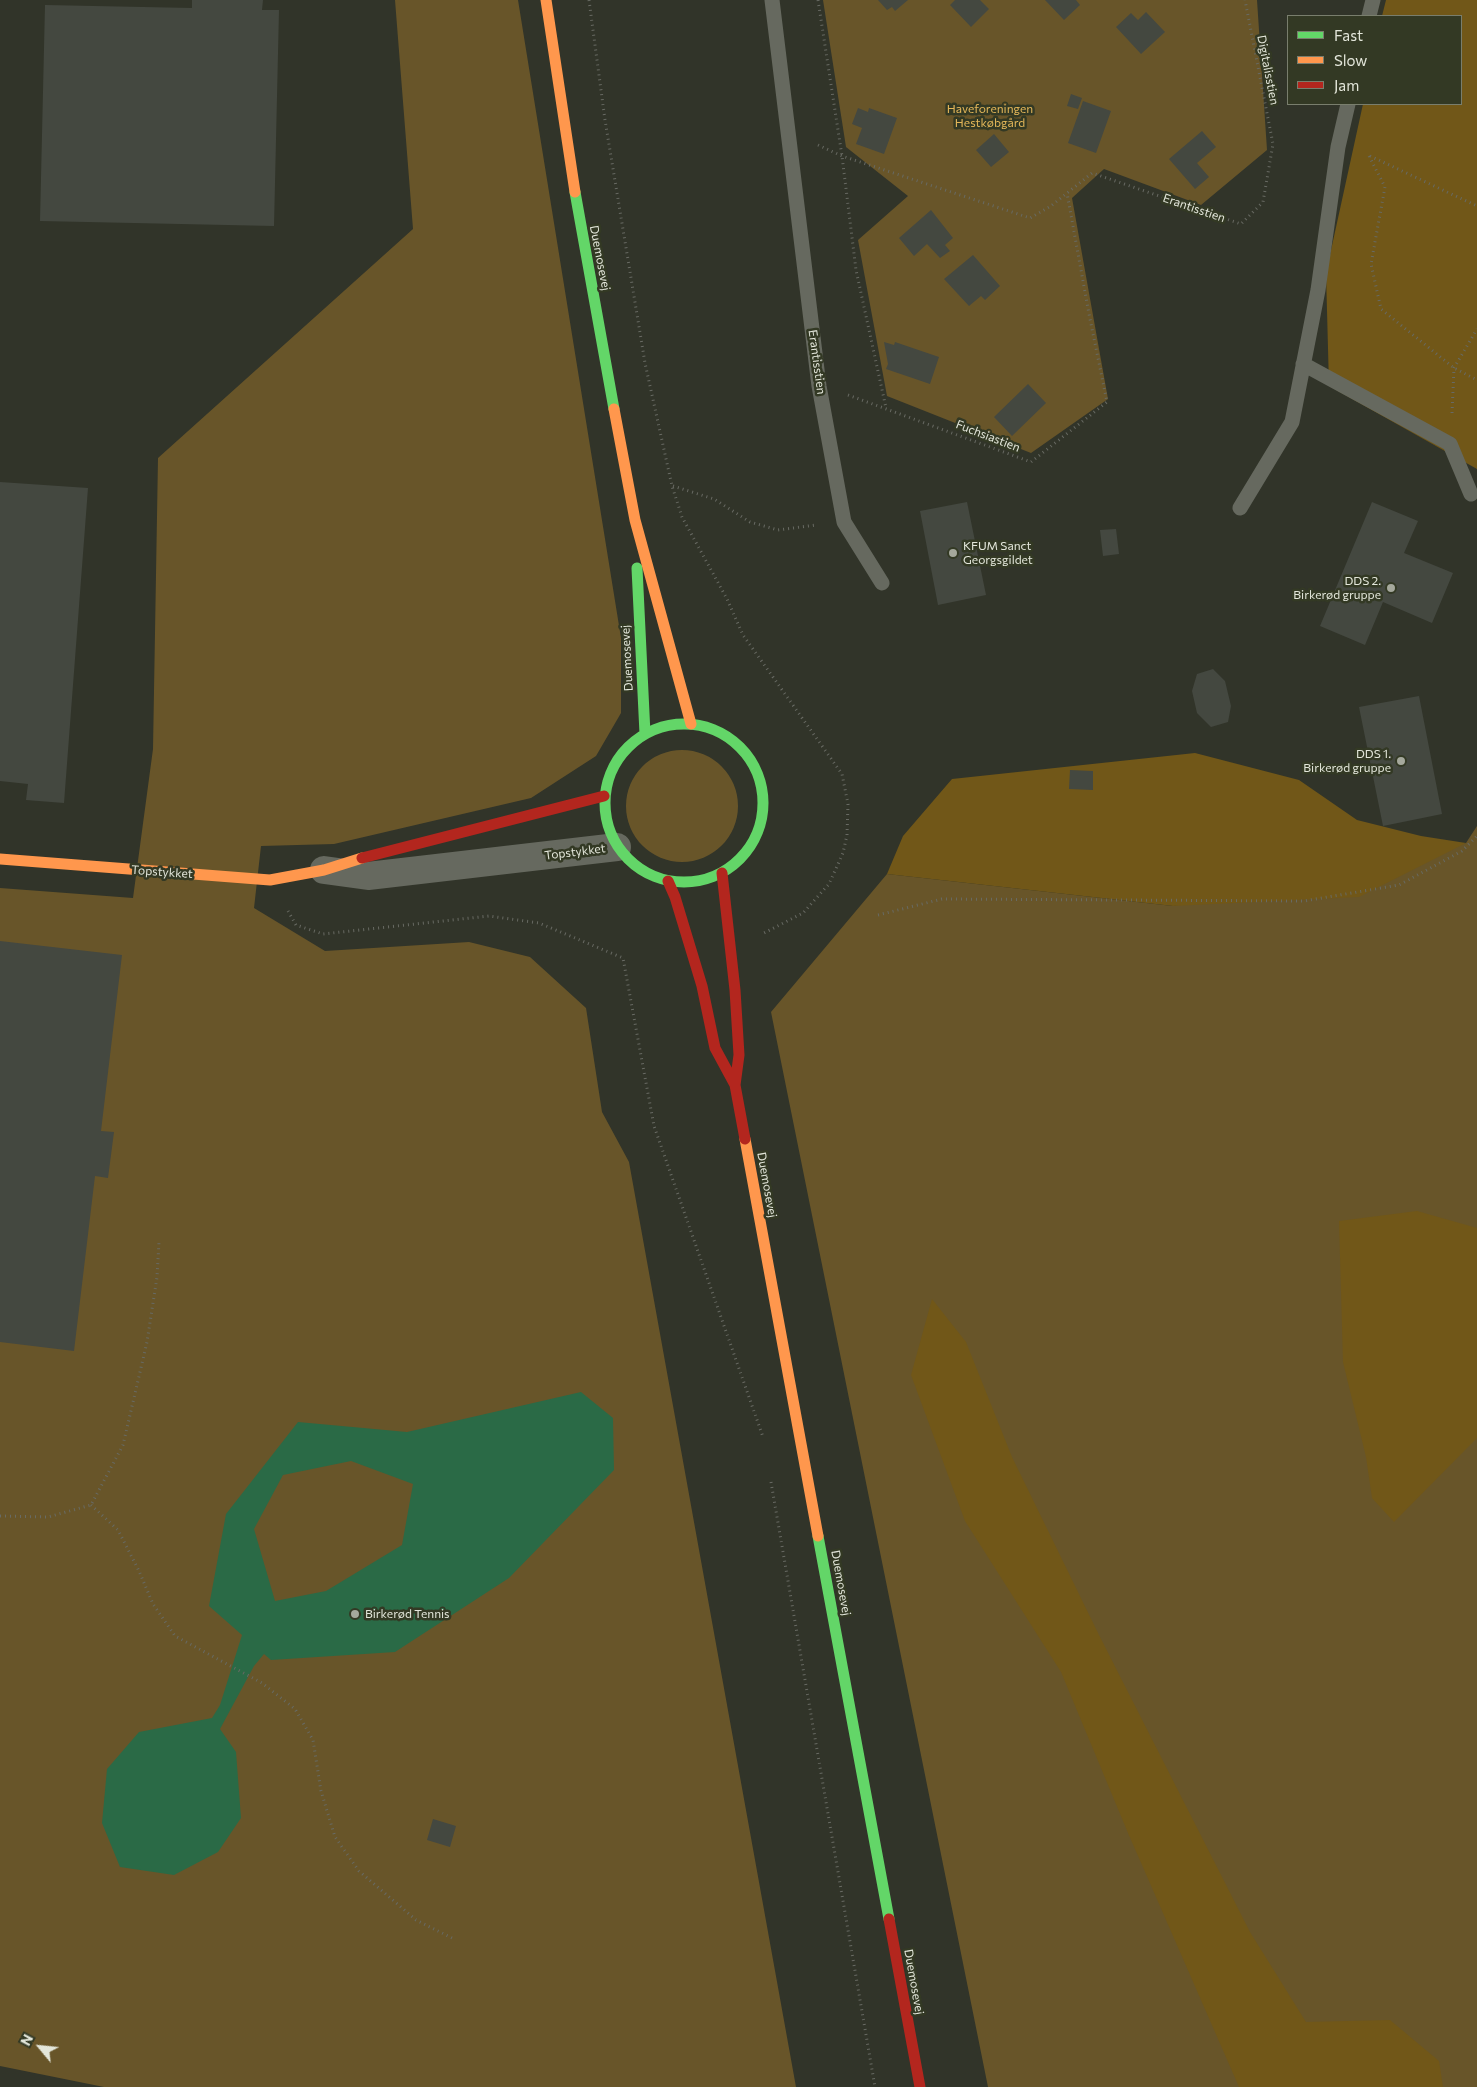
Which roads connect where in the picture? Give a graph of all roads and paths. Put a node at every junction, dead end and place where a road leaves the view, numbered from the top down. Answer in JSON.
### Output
{"nodes":[{"id":1,"x":546,"y":0,"type":"edge"},
{"id":2,"x":588,"y":0,"type":"edge"},
{"id":3,"x":772,"y":0,"type":"edge"},
{"id":4,"x":818,"y":0,"type":"edge"},
{"id":5,"x":1244,"y":0,"type":"edge"},
{"id":6,"x":1373,"y":0,"type":"edge"},
{"id":7,"x":1369,"y":15,"type":"edge"},
{"id":8,"x":1348,"y":105,"type":"edge"},
{"id":9,"x":788,"y":130,"type":"junction"},
{"id":10,"x":1273,"y":144,"type":"joint"},
{"id":11,"x":1338,"y":148,"type":"junction"},
{"id":12,"x":842,"y":156,"type":"junction"},
{"id":13,"x":1369,"y":156,"type":"junction"},
{"id":14,"x":1067,"y":193,"type":"junction"},
{"id":15,"x":1477,"y":206,"type":"edge"},
{"id":16,"x":1477,"y":330,"type":"edge"},
{"id":17,"x":1304,"y":364,"type":"junction"},
{"id":18,"x":1454,"y":368,"type":"junction"},
{"id":19,"x":1477,"y":380,"type":"edge"},
{"id":20,"x":819,"y":386,"type":"junction"},
{"id":21,"x":886,"y":408,"type":"junction"},
{"id":22,"x":1450,"y":444,"type":"junction"},
{"id":23,"x":672,"y":486,"type":"junction"},
{"id":24,"x":1471,"y":494,"type":"dead end"},
{"id":25,"x":1240,"y":508,"type":"dead end"},
{"id":26,"x":635,"y":520,"type":"junction"},
{"id":27,"x":844,"y":522,"type":"junction"},
{"id":28,"x":882,"y":583,"type":"dead end"},
{"id":29,"x":691,"y":724,"type":"junction"},
{"id":30,"x":645,"y":734,"type":"junction"},
{"id":31,"x":604,"y":796,"type":"junction"},
{"id":32,"x":1477,"y":836,"type":"edge"},
{"id":33,"x":617,"y":847,"type":"junction"},
{"id":34,"x":0,"y":860,"type":"edge"},
{"id":35,"x":324,"y":870,"type":"junction"},
{"id":36,"x":722,"y":873,"type":"junction"},
{"id":37,"x":270,"y":880,"type":"junction"},
{"id":38,"x":668,"y":882,"type":"junction"},
{"id":39,"x":878,"y":916,"type":"dead end"},
{"id":40,"x":764,"y":934,"type":"dead end"},
{"id":41,"x":735,"y":1085,"type":"junction"},
{"id":42,"x":159,"y":1242,"type":"dead end"},
{"id":43,"x":764,"y":1438,"type":"dead end"},
{"id":44,"x":770,"y":1477,"type":"dead end"},
{"id":45,"x":90,"y":1505,"type":"junction"},
{"id":46,"x":0,"y":1516,"type":"edge"},
{"id":47,"x":452,"y":1938,"type":"dead end"},
{"id":48,"x":875,"y":2087,"type":"edge"},
{"id":49,"x":920,"y":2087,"type":"edge"}],
"edges":[{"from":1,"to":26,"type":"street","name":"Duemosevej"},
{"from":2,"to":23,"type":"path"},
{"from":3,"to":9,"type":"lane","name":"Erantisstien"},
{"from":4,"to":12,"type":"path"},
{"from":5,"to":10,"type":"path","name":"Digitalisstien"},
{"from":6,"to":7,"type":"lane"},
{"from":8,"to":11,"type":"lane"},
{"from":9,"to":12,"type":"path","name":"Erantisstien"},
{"from":9,"to":20,"type":"lane","name":"Erantisstien"},
{"from":10,"to":14,"type":"path","name":"Erantisstien"},
{"from":11,"to":13,"type":"path"},
{"from":11,"to":17,"type":"lane"},
{"from":12,"to":14,"type":"path","name":"Erantisstien"},
{"from":12,"to":21,"type":"path"},
{"from":13,"to":15,"type":"path"},
{"from":13,"to":18,"type":"path"},
{"from":14,"to":21,"type":"path","name":"Fuchsiastien"},
{"from":16,"to":18,"type":"path"},
{"from":17,"to":22,"type":"lane"},
{"from":17,"to":25,"type":"lane"},
{"from":18,"to":19,"type":"path"},
{"from":18,"to":22,"type":"path"},
{"from":20,"to":21,"type":"path","name":"Fuchsiastien"},
{"from":20,"to":27,"type":"lane","name":"Erantisstien"},
{"from":22,"to":24,"type":"lane"},
{"from":23,"to":27,"type":"path"},
{"from":23,"to":40,"type":"path"},
{"from":26,"to":29,"type":"street","name":"Duemosevej"},
{"from":26,"to":30,"type":"street","name":"Duemosevej"},
{"from":27,"to":28,"type":"lane","name":"Erantisstien"},
{"from":29,"to":30,"type":"street"},
{"from":29,"to":36,"type":"street"},
{"from":30,"to":31,"type":"street"},
{"from":31,"to":33,"type":"street"},
{"from":31,"to":35,"type":"street","name":"Topstykket"},
{"from":32,"to":39,"type":"path"},
{"from":33,"to":35,"type":"street","name":"Topstykket"},
{"from":33,"to":38,"type":"street"},
{"from":34,"to":37,"type":"street","name":"Topstykket"},
{"from":35,"to":37,"type":"street","name":"Topstykket"},
{"from":36,"to":38,"type":"street"},
{"from":36,"to":41,"type":"street","name":"Duemosevej"},
{"from":37,"to":43,"type":"path"},
{"from":38,"to":41,"type":"street","name":"Duemosevej"},
{"from":41,"to":49,"type":"street","name":"Duemosevej"},
{"from":42,"to":45,"type":"path"},
{"from":44,"to":48,"type":"path"},
{"from":45,"to":46,"type":"path"},
{"from":45,"to":47,"type":"path"}]}
